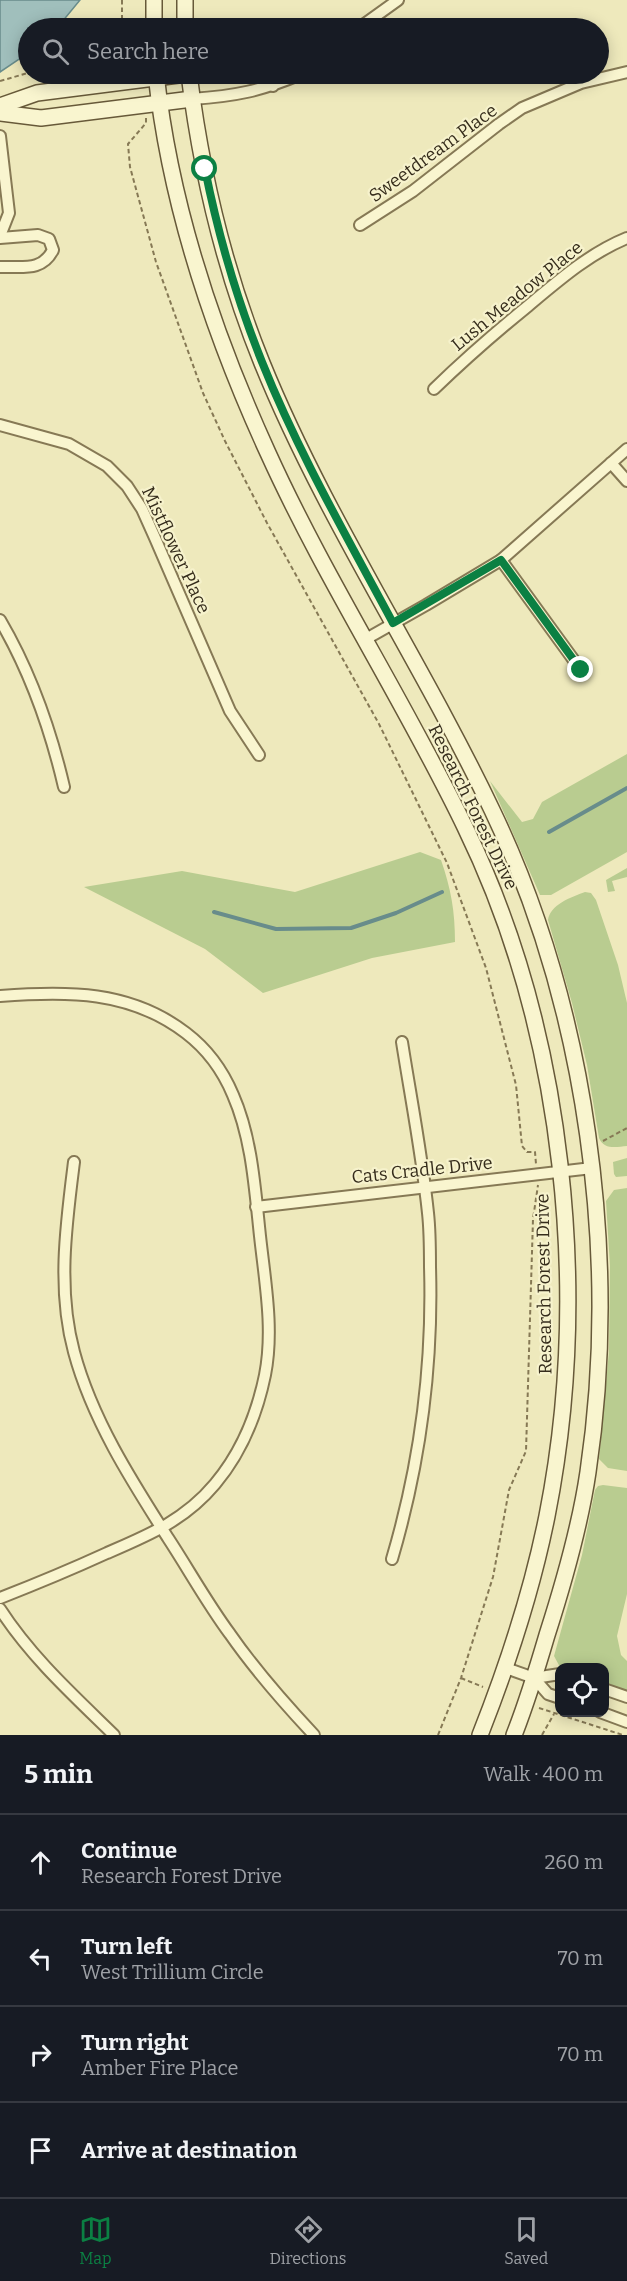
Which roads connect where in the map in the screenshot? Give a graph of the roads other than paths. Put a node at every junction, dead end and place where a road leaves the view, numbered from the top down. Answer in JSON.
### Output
{"nodes":[{"id":1,"x":154,"y":0,"type":"edge"},
{"id":2,"x":185,"y":0,"type":"edge"},
{"id":3,"x":389,"y":2,"type":"edge"},
{"id":4,"x":154,"y":18,"type":"edge"},
{"id":5,"x":185,"y":18,"type":"edge"},
{"id":6,"x":371,"y":18,"type":"edge"},
{"id":7,"x":627,"y":72,"type":"edge"},
{"id":8,"x":609,"y":76,"type":"edge"},
{"id":9,"x":96,"y":84,"type":"edge"},
{"id":10,"x":155,"y":84,"type":"edge"},
{"id":11,"x":189,"y":84,"type":"edge"},
{"id":12,"x":278,"y":84,"type":"edge"},
{"id":13,"x":579,"y":84,"type":"edge"},
{"id":14,"x":273,"y":86,"type":"joint"},
{"id":15,"x":192,"y":99,"type":"junction"},
{"id":16,"x":153,"y":103,"type":"junction"},
{"id":17,"x":0,"y":106,"type":"edge"},
{"id":18,"x":0,"y":113,"type":"edge"},
{"id":19,"x":0,"y":136,"type":"edge"},
{"id":20,"x":360,"y":225,"type":"dead end"},
{"id":21,"x":0,"y":237,"type":"edge"},
{"id":22,"x":627,"y":238,"type":"edge"},
{"id":23,"x":0,"y":267,"type":"edge"},
{"id":24,"x":434,"y":389,"type":"dead end"},
{"id":25,"x":0,"y":425,"type":"edge"},
{"id":26,"x":627,"y":449,"type":"edge"},
{"id":27,"x":611,"y":463,"type":"junction"},
{"id":28,"x":627,"y":481,"type":"edge"},
{"id":29,"x":501,"y":560,"type":"junction"},
{"id":30,"x":0,"y":620,"type":"edge"},
{"id":31,"x":393,"y":623,"type":"junction"},
{"id":32,"x":366,"y":639,"type":"junction"},
{"id":33,"x":581,"y":670,"type":"dead end"},
{"id":34,"x":259,"y":755,"type":"dead end"},
{"id":35,"x":64,"y":787,"type":"dead end"},
{"id":36,"x":0,"y":996,"type":"edge"},
{"id":37,"x":402,"y":1042,"type":"dead end"},
{"id":38,"x":74,"y":1162,"type":"dead end"},
{"id":39,"x":592,"y":1168,"type":"junction"},
{"id":40,"x":560,"y":1172,"type":"junction"},
{"id":41,"x":425,"y":1186,"type":"junction"},
{"id":42,"x":256,"y":1207,"type":"junction"},
{"id":43,"x":162,"y":1529,"type":"junction"},
{"id":44,"x":392,"y":1559,"type":"dead end"},
{"id":45,"x":0,"y":1598,"type":"edge"},
{"id":46,"x":0,"y":1609,"type":"edge"},
{"id":47,"x":506,"y":1668,"type":"junction"},
{"id":48,"x":555,"y":1675,"type":"edge"},
{"id":49,"x":534,"y":1678,"type":"junction"},
{"id":50,"x":609,"y":1691,"type":"edge"},
{"id":51,"x":555,"y":1696,"type":"edge"},
{"id":52,"x":627,"y":1697,"type":"edge"},
{"id":53,"x":609,"y":1716,"type":"edge"},
{"id":54,"x":627,"y":1722,"type":"edge"},
{"id":55,"x":114,"y":1735,"type":"edge"},
{"id":56,"x":314,"y":1735,"type":"edge"},
{"id":57,"x":480,"y":1735,"type":"edge"},
{"id":58,"x":514,"y":1735,"type":"edge"}],
"edges":[{"from":1,"to":4,"type":"main road"},
{"from":2,"to":5,"type":"main road"},
{"from":3,"to":6,"type":"street"},
{"from":7,"to":8,"type":"street","name":"Sweetdream Place"},
{"from":9,"to":17,"type":"main road"},
{"from":10,"to":16,"type":"main road","name":"Research Forest Drive"},
{"from":11,"to":15,"type":"main road","name":"Research Forest Drive"},
{"from":12,"to":14,"type":"street"},
{"from":13,"to":20,"type":"street","name":"Sweetdream Place"},
{"from":14,"to":15,"type":"street"},
{"from":15,"to":16,"type":"main road"},
{"from":15,"to":31,"type":"main road","name":"Research Forest Drive"},
{"from":16,"to":18,"type":"main road"},
{"from":16,"to":32,"type":"main road","name":"Research Forest Drive"},
{"from":19,"to":21,"type":"street"},
{"from":21,"to":23,"type":"street"},
{"from":22,"to":24,"type":"street","name":"Lush Meadow Place"},
{"from":25,"to":34,"type":"street","name":"Mistflower Place"},
{"from":26,"to":27,"type":"street"},
{"from":27,"to":28,"type":"street"},
{"from":27,"to":29,"type":"street"},
{"from":29,"to":31,"type":"street"},
{"from":29,"to":33,"type":"street"},
{"from":30,"to":35,"type":"street"},
{"from":31,"to":32,"type":"street"},
{"from":31,"to":39,"type":"main road","name":"Research Forest Drive"},
{"from":32,"to":40,"type":"main road","name":"Research Forest Drive"},
{"from":36,"to":42,"type":"street"},
{"from":37,"to":41,"type":"street"},
{"from":38,"to":43,"type":"street"},
{"from":39,"to":40,"type":"street","name":"Cats Cradle Drive"},
{"from":39,"to":49,"type":"main road","name":"Research Forest Drive"},
{"from":40,"to":41,"type":"street","name":"Cats Cradle Drive"},
{"from":40,"to":47,"type":"main road","name":"Research Forest Drive"},
{"from":41,"to":42,"type":"street","name":"Cats Cradle Drive"},
{"from":41,"to":44,"type":"street"},
{"from":42,"to":43,"type":"street"},
{"from":43,"to":45,"type":"street"},
{"from":43,"to":56,"type":"street"},
{"from":46,"to":55,"type":"street"},
{"from":47,"to":49,"type":"street"},
{"from":47,"to":57,"type":"main road","name":"Research Forest Drive"},
{"from":48,"to":49,"type":"street"},
{"from":49,"to":51,"type":"street"},
{"from":49,"to":58,"type":"main road","name":"Research Forest Drive"},
{"from":50,"to":52,"type":"street"},
{"from":53,"to":54,"type":"street"}]}
